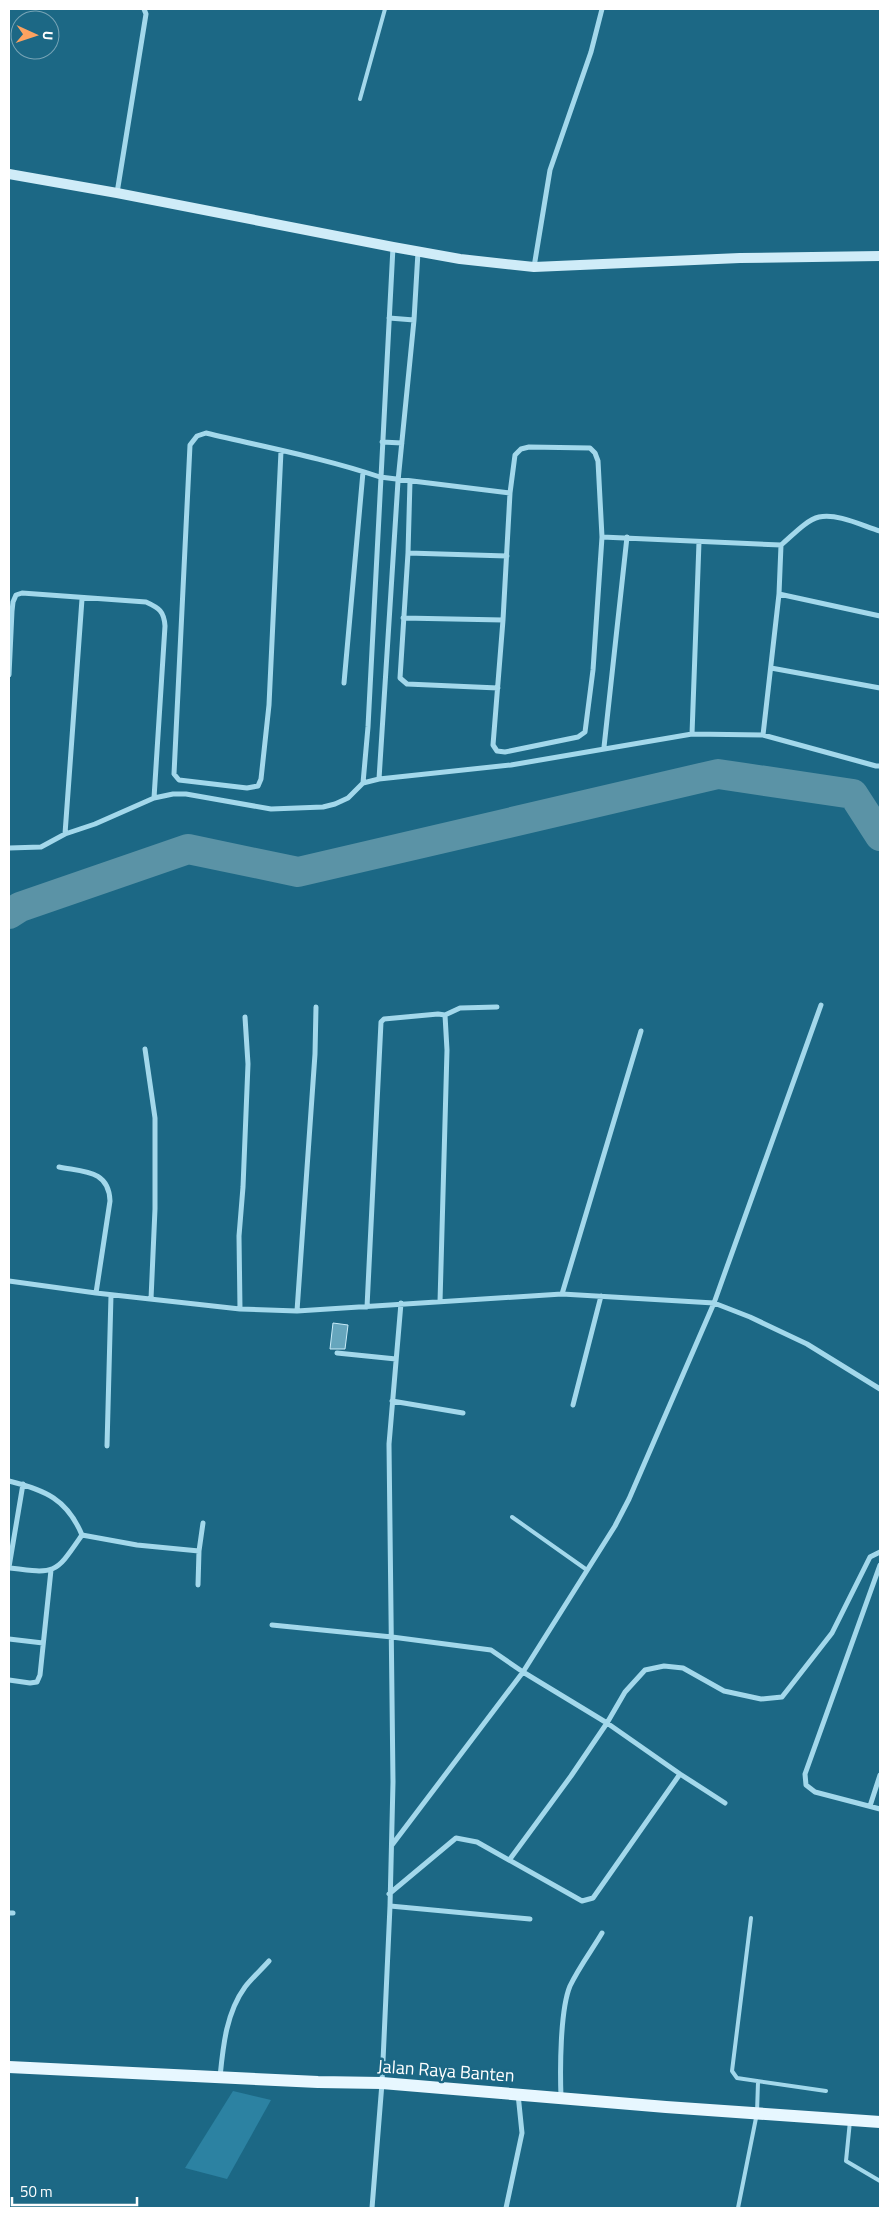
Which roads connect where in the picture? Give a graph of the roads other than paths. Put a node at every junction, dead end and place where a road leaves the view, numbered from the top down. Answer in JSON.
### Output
{"nodes":[{"id":1,"x":144,"y":9,"type":"edge"},
{"id":2,"x":385,"y":9,"type":"edge"},
{"id":3,"x":602,"y":9,"type":"edge"},
{"id":4,"x":360,"y":99,"type":"dead end"},
{"id":5,"x":9,"y":174,"type":"edge"},
{"id":6,"x":117,"y":193,"type":"junction"},
{"id":7,"x":393,"y":247,"type":"junction"},
{"id":8,"x":418,"y":252,"type":"junction"},
{"id":9,"x":880,"y":256,"type":"edge"},
{"id":10,"x":534,"y":267,"type":"junction"},
{"id":11,"x":389,"y":318,"type":"junction"},
{"id":12,"x":414,"y":320,"type":"junction"},
{"id":13,"x":382,"y":442,"type":"junction"},
{"id":14,"x":402,"y":443,"type":"junction"},
{"id":15,"x":281,"y":451,"type":"junction"},
{"id":16,"x":363,"y":472,"type":"junction"},
{"id":17,"x":380,"y":477,"type":"junction"},
{"id":18,"x":398,"y":480,"type":"junction"},
{"id":19,"x":410,"y":481,"type":"junction"},
{"id":20,"x":510,"y":493,"type":"junction"},
{"id":21,"x":880,"y":531,"type":"edge"},
{"id":22,"x":602,"y":537,"type":"junction"},
{"id":23,"x":627,"y":537,"type":"junction"},
{"id":24,"x":698,"y":542,"type":"junction"},
{"id":25,"x":782,"y":545,"type":"junction"},
{"id":26,"x":408,"y":553,"type":"junction"},
{"id":27,"x":507,"y":556,"type":"junction"},
{"id":28,"x":779,"y":594,"type":"junction"},
{"id":29,"x":82,"y":598,"type":"junction"},
{"id":30,"x":880,"y":616,"type":"edge"},
{"id":31,"x":402,"y":618,"type":"junction"},
{"id":32,"x":504,"y":620,"type":"junction"},
{"id":33,"x":10,"y":629,"type":"edge"},
{"id":34,"x":771,"y":668,"type":"junction"},
{"id":35,"x":9,"y":675,"type":"edge"},
{"id":36,"x":344,"y":683,"type":"dead end"},
{"id":37,"x":498,"y":688,"type":"junction"},
{"id":38,"x":880,"y":688,"type":"edge"},
{"id":39,"x":692,"y":734,"type":"junction"},
{"id":40,"x":764,"y":735,"type":"junction"},
{"id":41,"x":604,"y":747,"type":"junction"},
{"id":42,"x":880,"y":766,"type":"edge"},
{"id":43,"x":379,"y":779,"type":"junction"},
{"id":44,"x":363,"y":783,"type":"junction"},
{"id":45,"x":154,"y":798,"type":"junction"},
{"id":46,"x":65,"y":834,"type":"junction"},
{"id":47,"x":9,"y":848,"type":"edge"},
{"id":48,"x":821,"y":1005,"type":"dead end"},
{"id":49,"x":497,"y":1007,"type":"dead end"},
{"id":50,"x":316,"y":1008,"type":"dead end"},
{"id":51,"x":445,"y":1015,"type":"junction"},
{"id":52,"x":245,"y":1017,"type":"dead end"},
{"id":53,"x":641,"y":1031,"type":"dead end"},
{"id":54,"x":145,"y":1049,"type":"dead end"},
{"id":55,"x":59,"y":1167,"type":"dead end"},
{"id":56,"x":9,"y":1281,"type":"edge"},
{"id":57,"x":96,"y":1293,"type":"junction"},
{"id":58,"x":562,"y":1294,"type":"junction"},
{"id":59,"x":111,"y":1295,"type":"junction"},
{"id":60,"x":601,"y":1296,"type":"junction"},
{"id":61,"x":150,"y":1298,"type":"junction"},
{"id":62,"x":440,"y":1302,"type":"junction"},
{"id":63,"x":401,"y":1303,"type":"junction"},
{"id":64,"x":714,"y":1303,"type":"junction"},
{"id":65,"x":367,"y":1307,"type":"junction"},
{"id":66,"x":240,"y":1309,"type":"junction"},
{"id":67,"x":298,"y":1311,"type":"junction"},
{"id":68,"x":337,"y":1353,"type":"dead end"},
{"id":69,"x":396,"y":1359,"type":"junction"},
{"id":70,"x":880,"y":1389,"type":"edge"},
{"id":71,"x":392,"y":1401,"type":"junction"},
{"id":72,"x":573,"y":1406,"type":"dead end"},
{"id":73,"x":463,"y":1413,"type":"dead end"},
{"id":74,"x":107,"y":1446,"type":"dead end"},
{"id":75,"x":9,"y":1481,"type":"edge"},
{"id":76,"x":23,"y":1484,"type":"junction"},
{"id":77,"x":512,"y":1518,"type":"dead end"},
{"id":78,"x":203,"y":1523,"type":"dead end"},
{"id":79,"x":82,"y":1535,"type":"junction"},
{"id":80,"x":199,"y":1550,"type":"junction"},
{"id":81,"x":880,"y":1552,"type":"edge"},
{"id":82,"x":880,"y":1564,"type":"edge"},
{"id":83,"x":9,"y":1567,"type":"edge"},
{"id":84,"x":51,"y":1570,"type":"junction"},
{"id":85,"x":587,"y":1570,"type":"junction"},
{"id":86,"x":198,"y":1585,"type":"dead end"},
{"id":87,"x":272,"y":1624,"type":"dead end"},
{"id":88,"x":392,"y":1637,"type":"junction"},
{"id":89,"x":9,"y":1639,"type":"edge"},
{"id":90,"x":42,"y":1643,"type":"junction"},
{"id":91,"x":523,"y":1672,"type":"junction"},
{"id":92,"x":9,"y":1680,"type":"edge"},
{"id":93,"x":607,"y":1723,"type":"junction"},
{"id":94,"x":680,"y":1774,"type":"junction"},
{"id":95,"x":880,"y":1775,"type":"edge"},
{"id":96,"x":725,"y":1803,"type":"dead end"},
{"id":97,"x":870,"y":1806,"type":"junction"},
{"id":98,"x":880,"y":1809,"type":"edge"},
{"id":99,"x":392,"y":1845,"type":"junction"},
{"id":100,"x":510,"y":1859,"type":"junction"},
{"id":101,"x":389,"y":1894,"type":"junction"},
{"id":102,"x":390,"y":1906,"type":"junction"},
{"id":103,"x":751,"y":1918,"type":"dead end"},
{"id":104,"x":530,"y":1919,"type":"dead end"},
{"id":105,"x":602,"y":1933,"type":"dead end"},
{"id":106,"x":269,"y":1961,"type":"dead end"},
{"id":107,"x":9,"y":2067,"type":"edge"},
{"id":108,"x":220,"y":2078,"type":"junction"},
{"id":109,"x":758,"y":2082,"type":"junction"},
{"id":110,"x":382,"y":2083,"type":"junction"},
{"id":111,"x":826,"y":2091,"type":"dead end"},
{"id":112,"x":518,"y":2094,"type":"junction"},
{"id":113,"x":561,"y":2098,"type":"junction"},
{"id":114,"x":757,"y":2113,"type":"junction"},
{"id":115,"x":850,"y":2120,"type":"junction"},
{"id":116,"x":880,"y":2122,"type":"edge"},
{"id":117,"x":880,"y":2181,"type":"edge"},
{"id":118,"x":372,"y":2208,"type":"edge"},
{"id":119,"x":506,"y":2208,"type":"edge"},
{"id":120,"x":738,"y":2208,"type":"edge"}],
"edges":[{"from":1,"to":6,"type":"street"},
{"from":2,"to":4,"type":"lane"},
{"from":3,"to":10,"type":"street"},
{"from":5,"to":6,"type":"street"},
{"from":6,"to":7,"type":"street"},
{"from":7,"to":8,"type":"street"},
{"from":7,"to":11,"type":"street"},
{"from":8,"to":10,"type":"street"},
{"from":8,"to":12,"type":"street"},
{"from":9,"to":10,"type":"street"},
{"from":11,"to":12,"type":"street"},
{"from":11,"to":13,"type":"street"},
{"from":12,"to":14,"type":"street"},
{"from":13,"to":14,"type":"street"},
{"from":13,"to":17,"type":"street"},
{"from":14,"to":18,"type":"street"},
{"from":15,"to":15,"type":"street"},
{"from":15,"to":16,"type":"street"},
{"from":16,"to":17,"type":"street"},
{"from":16,"to":36,"type":"street"},
{"from":17,"to":18,"type":"street"},
{"from":17,"to":44,"type":"street"},
{"from":18,"to":19,"type":"street"},
{"from":18,"to":43,"type":"street"},
{"from":19,"to":20,"type":"street"},
{"from":19,"to":26,"type":"street"},
{"from":20,"to":22,"type":"street"},
{"from":20,"to":27,"type":"street"},
{"from":21,"to":25,"type":"street"},
{"from":22,"to":23,"type":"street"},
{"from":22,"to":37,"type":"street"},
{"from":23,"to":24,"type":"street"},
{"from":23,"to":41,"type":"street"},
{"from":24,"to":25,"type":"street"},
{"from":24,"to":39,"type":"street"},
{"from":25,"to":28,"type":"street"},
{"from":26,"to":27,"type":"street"},
{"from":26,"to":31,"type":"street"},
{"from":27,"to":32,"type":"street"},
{"from":28,"to":30,"type":"street"},
{"from":28,"to":34,"type":"street"},
{"from":29,"to":33,"type":"street"},
{"from":29,"to":45,"type":"street"},
{"from":29,"to":46,"type":"street"},
{"from":31,"to":32,"type":"street"},
{"from":31,"to":37,"type":"street"},
{"from":32,"to":37,"type":"street"},
{"from":33,"to":35,"type":"street"},
{"from":34,"to":38,"type":"street"},
{"from":34,"to":40,"type":"street"},
{"from":39,"to":40,"type":"street"},
{"from":39,"to":41,"type":"street"},
{"from":40,"to":42,"type":"street"},
{"from":41,"to":43,"type":"street"},
{"from":43,"to":44,"type":"street"},
{"from":44,"to":45,"type":"street"},
{"from":45,"to":46,"type":"street"},
{"from":46,"to":47,"type":"street"},
{"from":48,"to":64,"type":"street"},
{"from":49,"to":51,"type":"street"},
{"from":50,"to":67,"type":"street"},
{"from":51,"to":62,"type":"street"},
{"from":51,"to":65,"type":"street"},
{"from":52,"to":66,"type":"street"},
{"from":53,"to":58,"type":"street"},
{"from":54,"to":61,"type":"street"},
{"from":55,"to":57,"type":"street"},
{"from":56,"to":57,"type":"street"},
{"from":57,"to":59,"type":"street"},
{"from":58,"to":60,"type":"street"},
{"from":58,"to":62,"type":"street"},
{"from":59,"to":61,"type":"street"},
{"from":59,"to":74,"type":"street"},
{"from":60,"to":64,"type":"street"},
{"from":60,"to":72,"type":"street"},
{"from":61,"to":66,"type":"street"},
{"from":62,"to":63,"type":"street"},
{"from":63,"to":65,"type":"street"},
{"from":63,"to":69,"type":"street"},
{"from":64,"to":70,"type":"street"},
{"from":64,"to":85,"type":"street"},
{"from":65,"to":67,"type":"street"},
{"from":66,"to":67,"type":"street"},
{"from":68,"to":69,"type":"street"},
{"from":69,"to":71,"type":"street"},
{"from":71,"to":73,"type":"street"},
{"from":71,"to":88,"type":"street"},
{"from":75,"to":76,"type":"street"},
{"from":76,"to":79,"type":"street"},
{"from":76,"to":83,"type":"street"},
{"from":77,"to":85,"type":"lane"},
{"from":78,"to":80,"type":"street"},
{"from":79,"to":80,"type":"street"},
{"from":79,"to":84,"type":"street"},
{"from":80,"to":86,"type":"street"},
{"from":81,"to":93,"type":"street"},
{"from":82,"to":97,"type":"street"},
{"from":83,"to":84,"type":"street"},
{"from":84,"to":90,"type":"street"},
{"from":85,"to":91,"type":"street"},
{"from":87,"to":88,"type":"street"},
{"from":88,"to":91,"type":"street"},
{"from":88,"to":99,"type":"street"},
{"from":89,"to":90,"type":"street"},
{"from":90,"to":92,"type":"street"},
{"from":91,"to":93,"type":"street"},
{"from":91,"to":99,"type":"street"},
{"from":93,"to":94,"type":"street"},
{"from":93,"to":100,"type":"street"},
{"from":94,"to":96,"type":"street"},
{"from":94,"to":100,"type":"street"},
{"from":95,"to":97,"type":"street"},
{"from":97,"to":98,"type":"street"},
{"from":99,"to":101,"type":"street"},
{"from":100,"to":101,"type":"street"},
{"from":101,"to":102,"type":"street"},
{"from":102,"to":104,"type":"street"},
{"from":102,"to":110,"type":"street"},
{"from":103,"to":109,"type":"lane"},
{"from":105,"to":113,"type":"street"},
{"from":106,"to":108,"type":"street"},
{"from":107,"to":108,"type":"main road","name":"Jalan Raya Banten"},
{"from":108,"to":110,"type":"main road","name":"Jalan Raya Banten"},
{"from":109,"to":111,"type":"lane"},
{"from":109,"to":114,"type":"lane"},
{"from":110,"to":112,"type":"main road","name":"Jalan Raya Banten"},
{"from":110,"to":118,"type":"street"},
{"from":112,"to":113,"type":"main road","name":"Jalan Raya Banten"},
{"from":112,"to":119,"type":"street"},
{"from":113,"to":114,"type":"main road","name":"Jalan Raya Banten"},
{"from":114,"to":115,"type":"main road","name":"Jalan Raya Banten"},
{"from":114,"to":120,"type":"lane"},
{"from":115,"to":116,"type":"main road","name":"Jalan Raya Banten"},
{"from":115,"to":117,"type":"lane"}]}
